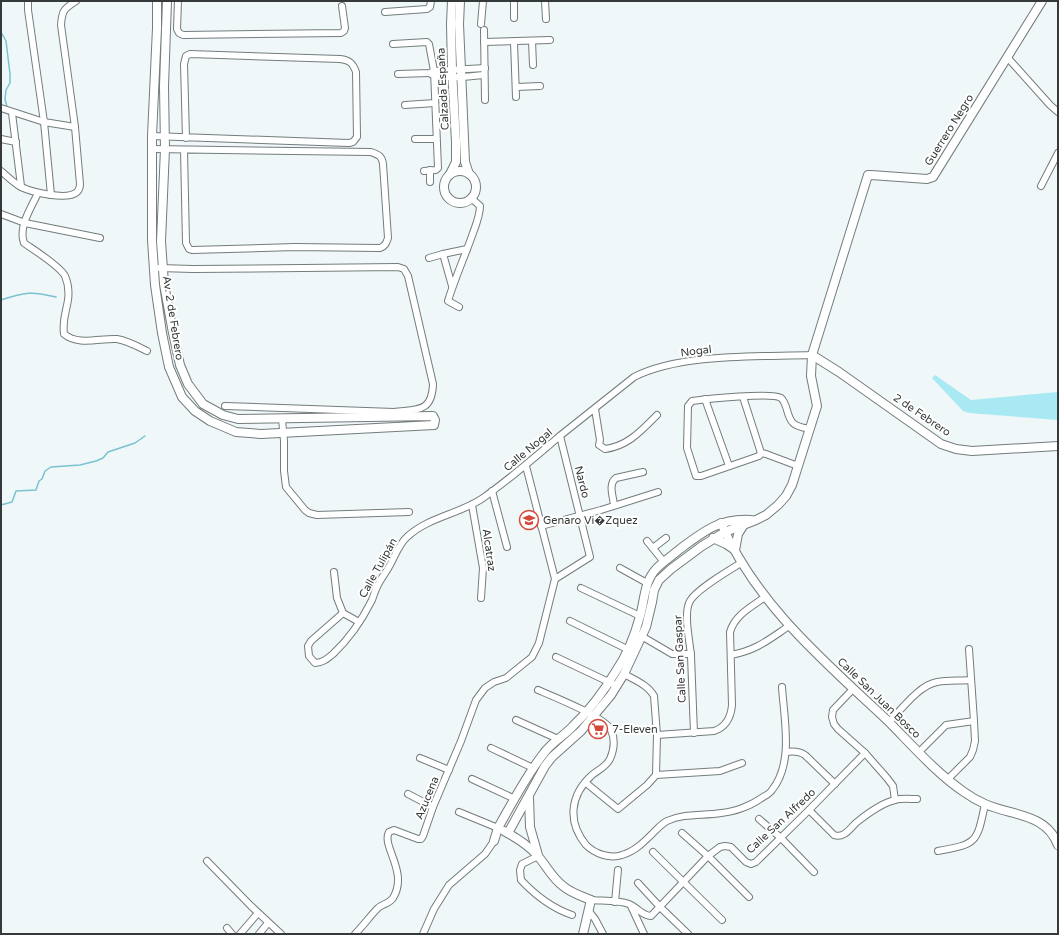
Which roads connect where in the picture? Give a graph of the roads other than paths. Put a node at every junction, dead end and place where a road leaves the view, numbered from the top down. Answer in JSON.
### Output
{"nodes":[{"id":1,"x":28,"y":1,"type":"edge"},
{"id":2,"x":76,"y":1,"type":"edge"},
{"id":3,"x":157,"y":1,"type":"edge"},
{"id":4,"x":167,"y":1,"type":"edge"},
{"id":5,"x":178,"y":1,"type":"edge"},
{"id":6,"x":431,"y":1,"type":"edge"},
{"id":7,"x":452,"y":1,"type":"edge"},
{"id":8,"x":460,"y":1,"type":"edge"},
{"id":9,"x":482,"y":1,"type":"edge"},
{"id":10,"x":514,"y":1,"type":"edge"},
{"id":11,"x":546,"y":1,"type":"edge"},
{"id":12,"x":1042,"y":1,"type":"edge"},
{"id":13,"x":342,"y":6,"type":"dead end"},
{"id":14,"x":385,"y":12,"type":"dead end"},
{"id":15,"x":514,"y":18,"type":"dead end"},
{"id":16,"x":546,"y":19,"type":"dead end"},
{"id":17,"x":157,"y":28,"type":"junction"},
{"id":18,"x":167,"y":28,"type":"junction"},
{"id":19,"x":177,"y":29,"type":"junction"},
{"id":20,"x":550,"y":40,"type":"dead end"},
{"id":21,"x":532,"y":41,"type":"junction"},
{"id":22,"x":484,"y":42,"type":"junction"},
{"id":23,"x":514,"y":42,"type":"junction"},
{"id":24,"x":393,"y":44,"type":"dead end"},
{"id":25,"x":1007,"y":58,"type":"junction"},
{"id":26,"x":533,"y":65,"type":"dead end"},
{"id":27,"x":485,"y":68,"type":"junction"},
{"id":28,"x":433,"y":73,"type":"junction"},
{"id":29,"x":457,"y":73,"type":"junction"},
{"id":30,"x":398,"y":74,"type":"dead end"},
{"id":31,"x":484,"y":75,"type":"junction"},
{"id":32,"x":540,"y":86,"type":"dead end"},
{"id":33,"x":516,"y":87,"type":"junction"},
{"id":34,"x":516,"y":97,"type":"dead end"},
{"id":35,"x":485,"y":100,"type":"dead end"},
{"id":36,"x":435,"y":103,"type":"junction"},
{"id":37,"x":405,"y":105,"type":"dead end"},
{"id":38,"x":1,"y":108,"type":"edge"},
{"id":39,"x":1058,"y":112,"type":"edge"},
{"id":40,"x":12,"y":113,"type":"junction"},
{"id":41,"x":44,"y":122,"type":"junction"},
{"id":42,"x":75,"y":127,"type":"junction"},
{"id":43,"x":152,"y":136,"type":"junction"},
{"id":44,"x":164,"y":137,"type":"junction"},
{"id":45,"x":186,"y":138,"type":"junction"},
{"id":46,"x":1,"y":139,"type":"edge"},
{"id":47,"x":415,"y":139,"type":"dead end"},
{"id":48,"x":436,"y":139,"type":"junction"},
{"id":49,"x":460,"y":141,"type":"junction"},
{"id":50,"x":16,"y":142,"type":"junction"},
{"id":51,"x":165,"y":148,"type":"junction"},
{"id":52,"x":153,"y":149,"type":"junction"},
{"id":53,"x":184,"y":150,"type":"junction"},
{"id":54,"x":1058,"y":153,"type":"edge"},
{"id":55,"x":1,"y":171,"type":"edge"},
{"id":56,"x":450,"y":174,"type":"junction"},
{"id":57,"x":470,"y":174,"type":"junction"},
{"id":58,"x":430,"y":182,"type":"dead end"},
{"id":59,"x":21,"y":186,"type":"junction"},
{"id":60,"x":1041,"y":186,"type":"dead end"},
{"id":61,"x":38,"y":193,"type":"junction"},
{"id":62,"x":50,"y":195,"type":"junction"},
{"id":63,"x":471,"y":198,"type":"junction"},
{"id":64,"x":1,"y":214,"type":"edge"},
{"id":65,"x":25,"y":223,"type":"junction"},
{"id":66,"x":100,"y":238,"type":"dead end"},
{"id":67,"x":467,"y":249,"type":"junction"},
{"id":68,"x":443,"y":254,"type":"junction"},
{"id":69,"x":429,"y":258,"type":"dead end"},
{"id":70,"x":155,"y":268,"type":"junction"},
{"id":71,"x":164,"y":269,"type":"junction"},
{"id":72,"x":452,"y":286,"type":"junction"},
{"id":73,"x":441,"y":297,"type":"dead end"},
{"id":74,"x":448,"y":301,"type":"junction"},
{"id":75,"x":459,"y":307,"type":"dead end"},
{"id":76,"x":147,"y":351,"type":"dead end"},
{"id":77,"x":812,"y":355,"type":"junction"},
{"id":78,"x":743,"y":397,"type":"junction"},
{"id":79,"x":705,"y":399,"type":"junction"},
{"id":80,"x":225,"y":406,"type":"dead end"},
{"id":81,"x":595,"y":409,"type":"junction"},
{"id":82,"x":657,"y":415,"type":"dead end"},
{"id":83,"x":282,"y":419,"type":"junction"},
{"id":84,"x":810,"y":429,"type":"junction"},
{"id":85,"x":284,"y":433,"type":"junction"},
{"id":86,"x":560,"y":436,"type":"junction"},
{"id":87,"x":1058,"y":446,"type":"edge"},
{"id":88,"x":761,"y":453,"type":"junction"},
{"id":89,"x":526,"y":466,"type":"junction"},
{"id":90,"x":729,"y":466,"type":"junction"},
{"id":91,"x":798,"y":466,"type":"junction"},
{"id":92,"x":643,"y":472,"type":"dead end"},
{"id":93,"x":492,"y":491,"type":"junction"},
{"id":94,"x":658,"y":492,"type":"dead end"},
{"id":95,"x":472,"y":505,"type":"junction"},
{"id":96,"x":614,"y":505,"type":"junction"},
{"id":97,"x":409,"y":512,"type":"dead end"},
{"id":98,"x":580,"y":516,"type":"junction"},
{"id":99,"x":721,"y":523,"type":"junction"},
{"id":100,"x":743,"y":523,"type":"junction"},
{"id":101,"x":541,"y":526,"type":"junction"},
{"id":102,"x":725,"y":532,"type":"junction"},
{"id":103,"x":666,"y":538,"type":"dead end"},
{"id":104,"x":713,"y":538,"type":"junction"},
{"id":105,"x":647,"y":541,"type":"dead end"},
{"id":106,"x":507,"y":547,"type":"dead end"},
{"id":107,"x":653,"y":548,"type":"junction"},
{"id":108,"x":735,"y":550,"type":"junction"},
{"id":109,"x":664,"y":562,"type":"junction"},
{"id":110,"x":741,"y":563,"type":"junction"},
{"id":111,"x":620,"y":568,"type":"dead end"},
{"id":112,"x":334,"y":572,"type":"dead end"},
{"id":113,"x":555,"y":579,"type":"junction"},
{"id":114,"x":647,"y":583,"type":"junction"},
{"id":115,"x":581,"y":588,"type":"dead end"},
{"id":116,"x":765,"y":597,"type":"junction"},
{"id":117,"x":481,"y":598,"type":"dead end"},
{"id":118,"x":643,"y":600,"type":"junction"},
{"id":119,"x":652,"y":602,"type":"junction"},
{"id":120,"x":343,"y":613,"type":"junction"},
{"id":121,"x":640,"y":616,"type":"junction"},
{"id":122,"x":570,"y":621,"type":"dead end"},
{"id":123,"x":359,"y":622,"type":"junction"},
{"id":124,"x":789,"y":626,"type":"junction"},
{"id":125,"x":642,"y":637,"type":"junction"},
{"id":126,"x":628,"y":649,"type":"junction"},
{"id":127,"x":969,"y":649,"type":"dead end"},
{"id":128,"x":691,"y":654,"type":"junction"},
{"id":129,"x":732,"y":655,"type":"junction"},
{"id":130,"x":556,"y":657,"type":"dead end"},
{"id":131,"x":624,"y":674,"type":"junction"},
{"id":132,"x":972,"y":680,"type":"junction"},
{"id":133,"x":609,"y":681,"type":"junction"},
{"id":134,"x":617,"y":686,"type":"junction"},
{"id":135,"x":782,"y":687,"type":"dead end"},
{"id":136,"x":853,"y":689,"type":"junction"},
{"id":137,"x":538,"y":690,"type":"dead end"},
{"id":138,"x":590,"y":714,"type":"junction"},
{"id":139,"x":516,"y":720,"type":"dead end"},
{"id":140,"x":974,"y":721,"type":"junction"},
{"id":141,"x":889,"y":722,"type":"junction"},
{"id":142,"x":694,"y":733,"type":"junction"},
{"id":143,"x":657,"y":735,"type":"junction"},
{"id":144,"x":558,"y":739,"type":"junction"},
{"id":145,"x":491,"y":748,"type":"dead end"},
{"id":146,"x":786,"y":752,"type":"junction"},
{"id":147,"x":919,"y":752,"type":"junction"},
{"id":148,"x":865,"y":753,"type":"junction"},
{"id":149,"x":420,"y":758,"type":"dead end"},
{"id":150,"x":742,"y":763,"type":"dead end"},
{"id":151,"x":533,"y":768,"type":"junction"},
{"id":152,"x":449,"y":770,"type":"junction"},
{"id":153,"x":656,"y":775,"type":"junction"},
{"id":154,"x":472,"y":779,"type":"dead end"},
{"id":155,"x":947,"y":780,"type":"junction"},
{"id":156,"x":586,"y":783,"type":"junction"},
{"id":157,"x":835,"y":784,"type":"junction"},
{"id":158,"x":408,"y":794,"type":"dead end"},
{"id":159,"x":529,"y":796,"type":"junction"},
{"id":160,"x":515,"y":798,"type":"junction"},
{"id":161,"x":917,"y":799,"type":"dead end"},
{"id":162,"x":895,"y":800,"type":"junction"},
{"id":163,"x":985,"y":804,"type":"junction"},
{"id":164,"x":433,"y":807,"type":"junction"},
{"id":165,"x":810,"y":810,"type":"junction"},
{"id":166,"x":459,"y":812,"type":"dead end"},
{"id":167,"x":759,"y":819,"type":"dead end"},
{"id":168,"x":498,"y":828,"type":"junction"},
{"id":169,"x":508,"y":833,"type":"junction"},
{"id":170,"x":682,"y":834,"type":"dead end"},
{"id":171,"x":781,"y":838,"type":"junction"},
{"id":172,"x":494,"y":840,"type":"junction"},
{"id":173,"x":1058,"y":845,"type":"edge"},
{"id":174,"x":938,"y":851,"type":"dead end"},
{"id":175,"x":653,"y":852,"type":"dead end"},
{"id":176,"x":538,"y":856,"type":"junction"},
{"id":177,"x":708,"y":856,"type":"junction"},
{"id":178,"x":207,"y":861,"type":"dead end"},
{"id":179,"x":618,"y":870,"type":"dead end"},
{"id":180,"x":814,"y":872,"type":"dead end"},
{"id":181,"x":638,"y":883,"type":"dead end"},
{"id":182,"x":684,"y":883,"type":"junction"},
{"id":183,"x":748,"y":897,"type":"dead end"},
{"id":184,"x":591,"y":900,"type":"junction"},
{"id":185,"x":615,"y":902,"type":"junction"},
{"id":186,"x":630,"y":905,"type":"junction"},
{"id":187,"x":660,"y":907,"type":"junction"},
{"id":188,"x":588,"y":910,"type":"junction"},
{"id":189,"x":258,"y":913,"type":"junction"},
{"id":190,"x":572,"y":915,"type":"dead end"},
{"id":191,"x":722,"y":920,"type":"dead end"},
{"id":192,"x":268,"y":922,"type":"junction"},
{"id":193,"x":226,"y":928,"type":"dead end"},
{"id":194,"x":232,"y":934,"type":"edge"},
{"id":195,"x":240,"y":934,"type":"edge"},
{"id":196,"x":259,"y":934,"type":"edge"},
{"id":197,"x":281,"y":934,"type":"edge"},
{"id":198,"x":355,"y":934,"type":"edge"},
{"id":199,"x":423,"y":934,"type":"edge"},
{"id":200,"x":584,"y":934,"type":"edge"},
{"id":201,"x":603,"y":934,"type":"edge"},
{"id":202,"x":644,"y":934,"type":"edge"},
{"id":203,"x":688,"y":934,"type":"edge"}],
"edges":[{"from":1,"to":41,"type":"street"},
{"from":2,"to":42,"type":"street"},
{"from":3,"to":17,"type":"street","name":"Av. 2 de Febrero"},
{"from":4,"to":18,"type":"street","name":"Av. 2 de Febrero"},
{"from":5,"to":19,"type":"street"},
{"from":6,"to":14,"type":"street"},
{"from":7,"to":29,"type":"street","name":"Calzada España"},
{"from":8,"to":29,"type":"street","name":"Calzada España"},
{"from":9,"to":22,"type":"street"},
{"from":10,"to":15,"type":"street"},
{"from":11,"to":16,"type":"street"},
{"from":12,"to":25,"type":"street","name":"Guerrero Negro"},
{"from":13,"to":19,"type":"street"},
{"from":17,"to":18,"type":"street"},
{"from":17,"to":43,"type":"street","name":"Av. 2 de Febrero"},
{"from":18,"to":19,"type":"street"},
{"from":18,"to":44,"type":"street","name":"Av. 2 de Febrero"},
{"from":20,"to":21,"type":"street"},
{"from":21,"to":23,"type":"street"},
{"from":21,"to":26,"type":"street"},
{"from":22,"to":23,"type":"street"},
{"from":22,"to":27,"type":"street"},
{"from":23,"to":33,"type":"street"},
{"from":24,"to":28,"type":"street"},
{"from":25,"to":39,"type":"street"},
{"from":25,"to":77,"type":"street","name":"Guerrero Negro"},
{"from":27,"to":29,"type":"street"},
{"from":27,"to":31,"type":"street"},
{"from":28,"to":29,"type":"street"},
{"from":28,"to":30,"type":"street"},
{"from":28,"to":36,"type":"street"},
{"from":29,"to":31,"type":"street"},
{"from":29,"to":49,"type":"street","name":"Calzada España"},
{"from":31,"to":35,"type":"street"},
{"from":32,"to":33,"type":"street"},
{"from":33,"to":34,"type":"street"},
{"from":36,"to":37,"type":"street"},
{"from":36,"to":48,"type":"street"},
{"from":38,"to":40,"type":"street"},
{"from":40,"to":41,"type":"street"},
{"from":40,"to":50,"type":"street"},
{"from":41,"to":42,"type":"street"},
{"from":41,"to":62,"type":"street"},
{"from":42,"to":62,"type":"street"},
{"from":43,"to":44,"type":"street"},
{"from":43,"to":52,"type":"street","name":"Av. 2 de Febrero"},
{"from":44,"to":45,"type":"street"},
{"from":44,"to":51,"type":"street","name":"Av. 2 de Febrero"},
{"from":45,"to":45,"type":"street"},
{"from":46,"to":50,"type":"street"},
{"from":47,"to":48,"type":"street"},
{"from":48,"to":58,"type":"street"},
{"from":49,"to":56,"type":"street","name":"Calzada España"},
{"from":49,"to":57,"type":"street","name":"Calzada España"},
{"from":50,"to":59,"type":"street"},
{"from":51,"to":52,"type":"street"},
{"from":51,"to":53,"type":"street"},
{"from":51,"to":71,"type":"street","name":"Av. 2 de Febrero"},
{"from":52,"to":70,"type":"street","name":"Av. 2 de Febrero"},
{"from":53,"to":53,"type":"street"},
{"from":54,"to":60,"type":"street"},
{"from":55,"to":59,"type":"street"},
{"from":56,"to":57,"type":"street"},
{"from":56,"to":63,"type":"street"},
{"from":57,"to":63,"type":"street"},
{"from":59,"to":61,"type":"street"},
{"from":61,"to":62,"type":"street"},
{"from":61,"to":65,"type":"street"},
{"from":63,"to":67,"type":"street"},
{"from":64,"to":65,"type":"street"},
{"from":65,"to":66,"type":"street"},
{"from":65,"to":76,"type":"street"},
{"from":67,"to":68,"type":"street"},
{"from":67,"to":72,"type":"street"},
{"from":68,"to":69,"type":"street"},
{"from":68,"to":72,"type":"street"},
{"from":70,"to":71,"type":"street"},
{"from":70,"to":85,"type":"street","name":"Av. 2 de Febrero"},
{"from":71,"to":80,"type":"street"},
{"from":71,"to":83,"type":"street","name":"Av. 2 de Febrero"},
{"from":72,"to":74,"type":"street"},
{"from":73,"to":74,"type":"street"},
{"from":74,"to":75,"type":"street"},
{"from":77,"to":81,"type":"street","name":"Nogal"},
{"from":77,"to":84,"type":"street"},
{"from":77,"to":87,"type":"street","name":"2 de Febrero"},
{"from":78,"to":79,"type":"street"},
{"from":78,"to":84,"type":"street"},
{"from":78,"to":88,"type":"street"},
{"from":79,"to":90,"type":"street"},
{"from":79,"to":90,"type":"street"},
{"from":81,"to":82,"type":"street"},
{"from":81,"to":86,"type":"street","name":"Calle Nogal"},
{"from":83,"to":85,"type":"street"},
{"from":83,"to":85,"type":"street","name":"Av. 2 de Febrero"},
{"from":84,"to":91,"type":"street"},
{"from":85,"to":97,"type":"street"},
{"from":86,"to":89,"type":"street","name":"Calle Nogal"},
{"from":86,"to":98,"type":"street","name":"Nardo"},
{"from":88,"to":90,"type":"street"},
{"from":88,"to":91,"type":"street"},
{"from":89,"to":93,"type":"street","name":"Calle Nogal"},
{"from":89,"to":101,"type":"street"},
{"from":91,"to":100,"type":"street"},
{"from":92,"to":96,"type":"street"},
{"from":93,"to":95,"type":"street","name":"Calle Nogal"},
{"from":93,"to":106,"type":"street"},
{"from":94,"to":96,"type":"street"},
{"from":95,"to":117,"type":"street","name":"Alcatraz"},
{"from":95,"to":123,"type":"street","name":"Calle Tulipán"},
{"from":96,"to":98,"type":"street"},
{"from":98,"to":101,"type":"street"},
{"from":98,"to":113,"type":"street","name":"Nardo"},
{"from":99,"to":100,"type":"street"},
{"from":99,"to":102,"type":"street","name":"Calle San Juan Bosco"},
{"from":99,"to":109,"type":"street"},
{"from":100,"to":102,"type":"street"},
{"from":100,"to":108,"type":"street"},
{"from":101,"to":113,"type":"street"},
{"from":102,"to":104,"type":"street"},
{"from":102,"to":108,"type":"street","name":"Calle San Juan Bosco"},
{"from":103,"to":107,"type":"street"},
{"from":104,"to":108,"type":"street"},
{"from":104,"to":119,"type":"street"},
{"from":105,"to":107,"type":"street"},
{"from":107,"to":109,"type":"street"},
{"from":108,"to":110,"type":"street","name":"Calle San Juan Bosco"},
{"from":109,"to":114,"type":"street"},
{"from":110,"to":116,"type":"street","name":"Calle San Juan Bosco"},
{"from":110,"to":128,"type":"street","name":"Calle San Gaspar"},
{"from":111,"to":114,"type":"street"},
{"from":112,"to":120,"type":"street"},
{"from":113,"to":152,"type":"street","name":"Azucena"},
{"from":114,"to":118,"type":"street"},
{"from":115,"to":121,"type":"street"},
{"from":116,"to":124,"type":"street","name":"Calle San Juan Bosco"},
{"from":116,"to":129,"type":"street"},
{"from":118,"to":119,"type":"street"},
{"from":118,"to":121,"type":"street"},
{"from":119,"to":125,"type":"street"},
{"from":120,"to":123,"type":"street"},
{"from":120,"to":123,"type":"street","name":"Calle Tulipán"},
{"from":121,"to":126,"type":"street"},
{"from":122,"to":126,"type":"street"},
{"from":124,"to":129,"type":"street"},
{"from":124,"to":136,"type":"street","name":"Calle San Juan Bosco"},
{"from":125,"to":128,"type":"street"},
{"from":125,"to":131,"type":"street"},
{"from":126,"to":133,"type":"street"},
{"from":127,"to":132,"type":"street"},
{"from":128,"to":142,"type":"street","name":"Calle San Gaspar"},
{"from":129,"to":142,"type":"street"},
{"from":130,"to":133,"type":"street"},
{"from":131,"to":134,"type":"street"},
{"from":131,"to":143,"type":"street"},
{"from":132,"to":140,"type":"street"},
{"from":132,"to":141,"type":"street"},
{"from":133,"to":134,"type":"street"},
{"from":133,"to":138,"type":"street"},
{"from":134,"to":138,"type":"street"},
{"from":135,"to":146,"type":"street"},
{"from":136,"to":141,"type":"street","name":"Calle San Juan Bosco"},
{"from":136,"to":148,"type":"street"},
{"from":137,"to":138,"type":"street"},
{"from":138,"to":144,"type":"street"},
{"from":138,"to":156,"type":"street"},
{"from":138,"to":159,"type":"street"},
{"from":139,"to":144,"type":"street"},
{"from":140,"to":147,"type":"street"},
{"from":140,"to":155,"type":"street"},
{"from":141,"to":147,"type":"street","name":"Calle San Juan Bosco"},
{"from":142,"to":143,"type":"street"},
{"from":143,"to":153,"type":"street"},
{"from":144,"to":151,"type":"street"},
{"from":145,"to":151,"type":"street"},
{"from":146,"to":156,"type":"street"},
{"from":146,"to":157,"type":"street"},
{"from":147,"to":155,"type":"street","name":"Calle San Juan Bosco"},
{"from":148,"to":157,"type":"street","name":"Calle San Alfredo"},
{"from":148,"to":162,"type":"street"},
{"from":149,"to":152,"type":"street"},
{"from":150,"to":153,"type":"street"},
{"from":151,"to":160,"type":"street"},
{"from":152,"to":164,"type":"street","name":"Azucena"},
{"from":153,"to":156,"type":"street"},
{"from":154,"to":160,"type":"street"},
{"from":155,"to":163,"type":"street","name":"Calle San Juan Bosco"},
{"from":157,"to":165,"type":"street","name":"Calle San Alfredo"},
{"from":158,"to":164,"type":"street"},
{"from":159,"to":169,"type":"street"},
{"from":159,"to":176,"type":"street"},
{"from":160,"to":168,"type":"street"},
{"from":161,"to":162,"type":"street"},
{"from":162,"to":165,"type":"street"},
{"from":163,"to":173,"type":"street","name":"Calle San Juan Bosco"},
{"from":163,"to":174,"type":"street"},
{"from":164,"to":198,"type":"street","name":"Azucena"},
{"from":165,"to":171,"type":"street","name":"Calle San Alfredo"},
{"from":166,"to":168,"type":"street"},
{"from":167,"to":171,"type":"street"},
{"from":168,"to":169,"type":"street"},
{"from":168,"to":172,"type":"street"},
{"from":169,"to":172,"type":"street"},
{"from":169,"to":176,"type":"street"},
{"from":170,"to":177,"type":"street"},
{"from":171,"to":177,"type":"street","name":"Calle San Alfredo"},
{"from":171,"to":180,"type":"street"},
{"from":172,"to":199,"type":"street"},
{"from":175,"to":182,"type":"street"},
{"from":176,"to":184,"type":"street"},
{"from":176,"to":190,"type":"street"},
{"from":177,"to":182,"type":"street","name":"Calle San Alfredo"},
{"from":177,"to":183,"type":"street"},
{"from":178,"to":189,"type":"street"},
{"from":179,"to":185,"type":"street"},
{"from":181,"to":187,"type":"street"},
{"from":182,"to":187,"type":"street","name":"Calle San Alfredo"},
{"from":182,"to":191,"type":"street"},
{"from":184,"to":185,"type":"street","name":"Calle San Alfredo"},
{"from":184,"to":188,"type":"street"},
{"from":185,"to":186,"type":"street","name":"Calle San Alfredo"},
{"from":186,"to":187,"type":"street","name":"Calle San Alfredo"},
{"from":186,"to":202,"type":"street"},
{"from":187,"to":203,"type":"street"},
{"from":188,"to":200,"type":"street"},
{"from":188,"to":201,"type":"street"},
{"from":189,"to":192,"type":"street"},
{"from":189,"to":195,"type":"street"},
{"from":192,"to":196,"type":"street"},
{"from":192,"to":197,"type":"street"},
{"from":193,"to":194,"type":"street"}]}
